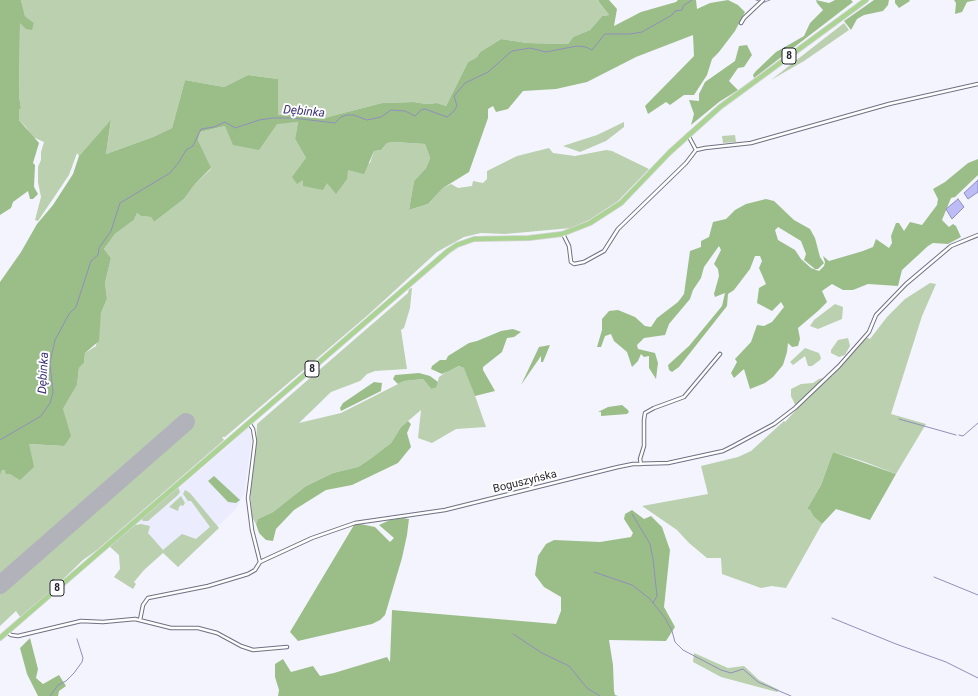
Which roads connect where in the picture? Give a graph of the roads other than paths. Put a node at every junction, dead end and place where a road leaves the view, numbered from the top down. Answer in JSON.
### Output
{"nodes":[{"id":1,"x":762,"y":0,"type":"edge"},
{"id":2,"x":866,"y":0,"type":"edge"},
{"id":3,"x":741,"y":23,"type":"dead end"},
{"id":4,"x":978,"y":84,"type":"edge"},
{"id":5,"x":688,"y":135,"type":"junction"},
{"id":6,"x":696,"y":150,"type":"junction"},
{"id":7,"x":563,"y":234,"type":"junction"},
{"id":8,"x":978,"y":235,"type":"edge"},
{"id":9,"x":720,"y":354,"type":"dead end"},
{"id":10,"x":248,"y":422,"type":"junction"},
{"id":11,"x":641,"y":464,"type":"junction"},
{"id":12,"x":260,"y":562,"type":"junction"},
{"id":13,"x":140,"y":620,"type":"junction"},
{"id":14,"x":7,"y":632,"type":"junction"},
{"id":15,"x":0,"y":638,"type":"edge"},
{"id":16,"x":287,"y":647,"type":"dead end"}],
"edges":[{"from":1,"to":3,"type":"street"},
{"from":2,"to":5,"type":"highway","number":"8"},
{"from":4,"to":6,"type":"street"},
{"from":5,"to":6,"type":"street"},
{"from":5,"to":7,"type":"highway","number":"8"},
{"from":6,"to":7,"type":"street"},
{"from":7,"to":10,"type":"highway","number":"8"},
{"from":8,"to":11,"type":"street","name":"Boguszyńska"},
{"from":9,"to":11,"type":"street"},
{"from":10,"to":12,"type":"street"},
{"from":10,"to":14,"type":"highway","number":"8"},
{"from":11,"to":12,"type":"street","name":"Boguszyńska"},
{"from":12,"to":13,"type":"street","name":"Boguszyńska"},
{"from":13,"to":14,"type":"street"},
{"from":13,"to":16,"type":"street"},
{"from":14,"to":15,"type":"highway","number":"8"}]}
